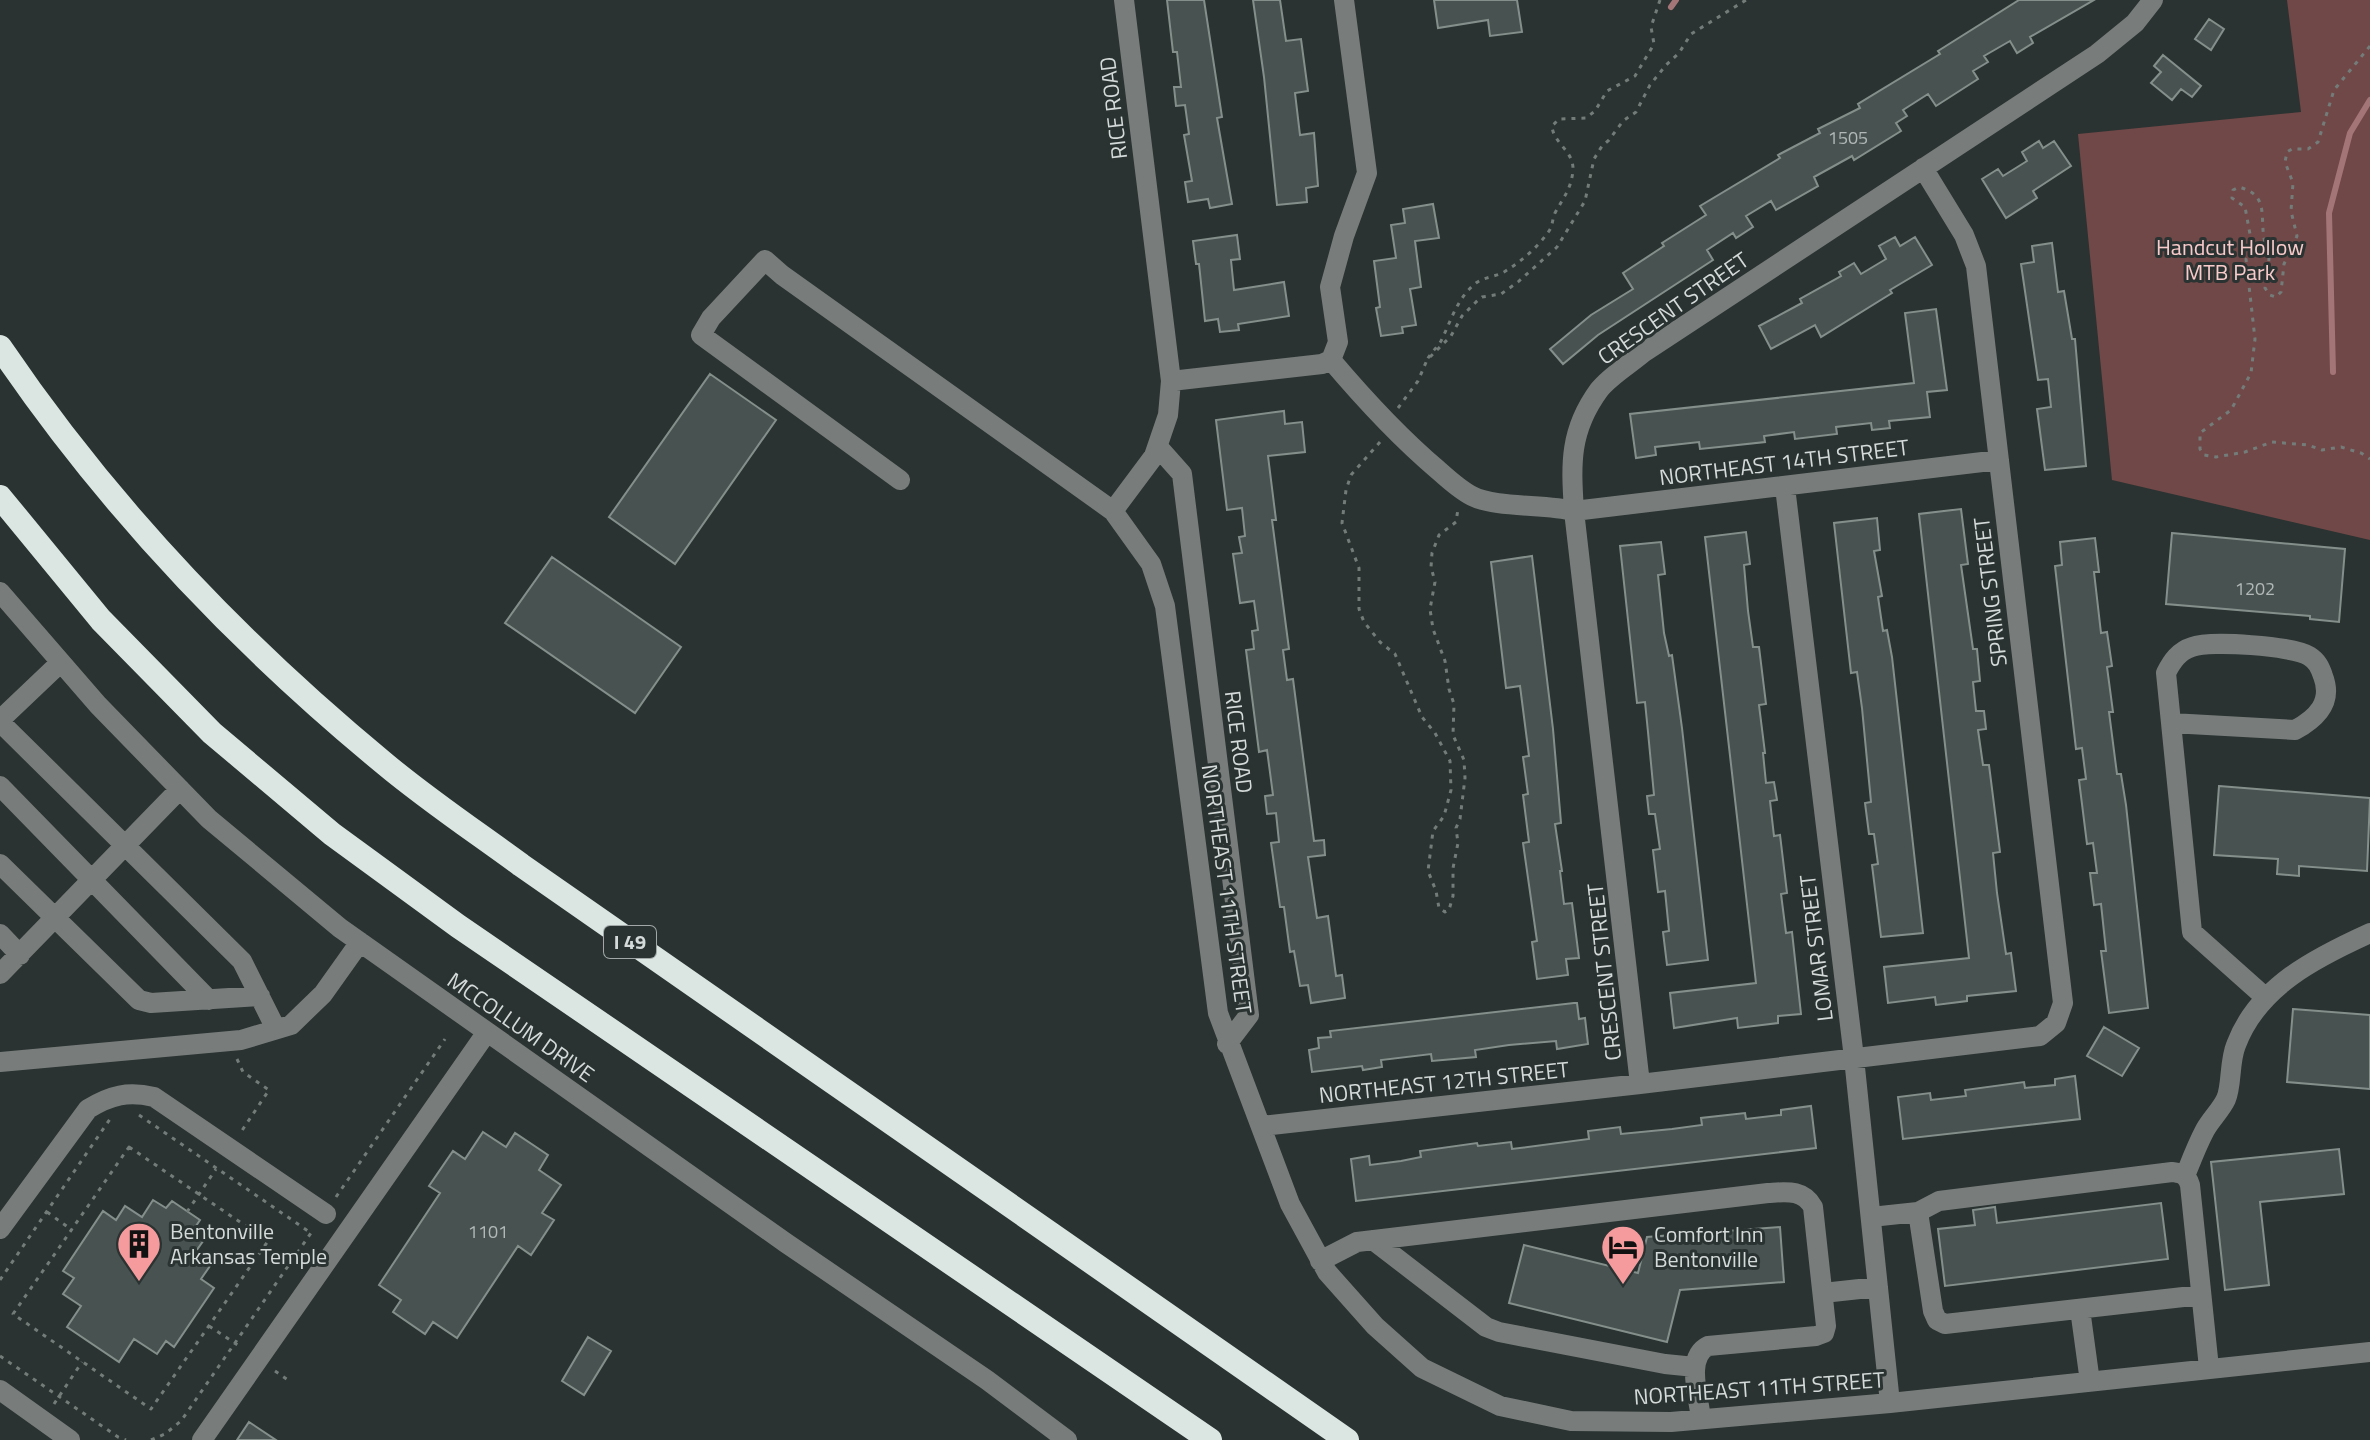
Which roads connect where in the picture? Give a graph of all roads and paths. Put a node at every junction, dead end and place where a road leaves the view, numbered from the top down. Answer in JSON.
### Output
{"nodes":[{"id":1,"x":1124,"y":0,"type":"edge"},
{"id":2,"x":1344,"y":0,"type":"edge"},
{"id":3,"x":1660,"y":0,"type":"edge"},
{"id":4,"x":1746,"y":0,"type":"edge"},
{"id":5,"x":2153,"y":0,"type":"edge"},
{"id":6,"x":2370,"y":46,"type":"edge"},
{"id":7,"x":1923,"y":168,"type":"junction"},
{"id":8,"x":0,"y":347,"type":"edge"},
{"id":9,"x":1331,"y":360,"type":"junction"},
{"id":10,"x":1427,"y":360,"type":"junction"},
{"id":11,"x":1171,"y":381,"type":"junction"},
{"id":12,"x":1392,"y":426,"type":"junction"},
{"id":13,"x":1158,"y":447,"type":"junction"},
{"id":14,"x":2370,"y":459,"type":"edge"},
{"id":15,"x":1999,"y":460,"type":"junction"},
{"id":16,"x":900,"y":480,"type":"dead end"},
{"id":17,"x":1458,"y":486,"type":"junction"},
{"id":18,"x":1785,"y":487,"type":"junction"},
{"id":19,"x":0,"y":497,"type":"edge"},
{"id":20,"x":1113,"y":511,"type":"junction"},
{"id":21,"x":1574,"y":511,"type":"junction"},
{"id":22,"x":0,"y":592,"type":"edge"},
{"id":23,"x":60,"y":663,"type":"junction"},
{"id":24,"x":2,"y":714,"type":"edge"},
{"id":25,"x":2171,"y":723,"type":"junction"},
{"id":26,"x":0,"y":786,"type":"edge"},
{"id":27,"x":180,"y":789,"type":"junction"},
{"id":28,"x":126,"y":847,"type":"junction"},
{"id":29,"x":0,"y":864,"type":"edge"},
{"id":30,"x":93,"y":880,"type":"junction"},
{"id":31,"x":55,"y":919,"type":"junction"},
{"id":32,"x":2370,"y":933,"type":"edge"},
{"id":33,"x":0,"y":934,"type":"edge"},
{"id":34,"x":360,"y":942,"type":"junction"},
{"id":35,"x":20,"y":955,"type":"junction"},
{"id":36,"x":0,"y":974,"type":"edge"},
{"id":37,"x":260,"y":996,"type":"junction"},
{"id":38,"x":2266,"y":998,"type":"junction"},
{"id":39,"x":209,"y":1000,"type":"junction"},
{"id":40,"x":2056,"y":1023,"type":"joint"},
{"id":41,"x":276,"y":1029,"type":"junction"},
{"id":42,"x":487,"y":1032,"type":"junction"},
{"id":43,"x":445,"y":1039,"type":"dead end"},
{"id":44,"x":1227,"y":1044,"type":"junction"},
{"id":45,"x":1854,"y":1058,"type":"junction"},
{"id":46,"x":0,"y":1062,"type":"edge"},
{"id":47,"x":1640,"y":1084,"type":"junction"},
{"id":48,"x":136,"y":1113,"type":"dead end"},
{"id":49,"x":111,"y":1119,"type":"dead end"},
{"id":50,"x":1262,"y":1126,"type":"junction"},
{"id":51,"x":2185,"y":1176,"type":"junction"},
{"id":52,"x":47,"y":1212,"type":"junction"},
{"id":53,"x":1918,"y":1212,"type":"junction"},
{"id":54,"x":325,"y":1214,"type":"junction"},
{"id":55,"x":1871,"y":1217,"type":"junction"},
{"id":56,"x":0,"y":1229,"type":"edge"},
{"id":57,"x":72,"y":1230,"type":"junction"},
{"id":58,"x":311,"y":1233,"type":"junction"},
{"id":59,"x":1373,"y":1240,"type":"junction"},
{"id":60,"x":1320,"y":1261,"type":"junction"},
{"id":61,"x":0,"y":1280,"type":"edge"},
{"id":62,"x":1878,"y":1287,"type":"junction"},
{"id":63,"x":1823,"y":1293,"type":"junction"},
{"id":64,"x":2201,"y":1295,"type":"junction"},
{"id":65,"x":2080,"y":1309,"type":"junction"},
{"id":66,"x":2370,"y":1352,"type":"edge"},
{"id":67,"x":0,"y":1356,"type":"edge"},
{"id":68,"x":82,"y":1362,"type":"junction"},
{"id":69,"x":1695,"y":1367,"type":"junction"},
{"id":70,"x":2209,"y":1368,"type":"junction"},
{"id":71,"x":2090,"y":1382,"type":"junction"},
{"id":72,"x":1129,"y":1384,"type":"junction"},
{"id":73,"x":0,"y":1390,"type":"edge"},
{"id":74,"x":59,"y":1397,"type":"junction"},
{"id":75,"x":1890,"y":1403,"type":"junction"},
{"id":76,"x":1701,"y":1419,"type":"junction"},
{"id":77,"x":43,"y":1421,"type":"junction"},
{"id":78,"x":70,"y":1440,"type":"edge"},
{"id":79,"x":126,"y":1440,"type":"edge"},
{"id":80,"x":151,"y":1440,"type":"edge"},
{"id":81,"x":202,"y":1440,"type":"edge"},
{"id":82,"x":1067,"y":1440,"type":"edge"},
{"id":83,"x":1186,"y":1440,"type":"edge"},
{"id":84,"x":1210,"y":1440,"type":"edge"},
{"id":85,"x":1349,"y":1440,"type":"edge"}],
"edges":[{"from":1,"to":11,"type":"street","name":"RICE ROAD"},
{"from":2,"to":9,"type":"street"},
{"from":3,"to":10,"type":"path"},
{"from":4,"to":10,"type":"path"},
{"from":5,"to":7,"type":"street","name":"CRESCENT STREET"},
{"from":6,"to":14,"type":"path"},
{"from":7,"to":15,"type":"street","name":"SPRING STREET"},
{"from":7,"to":21,"type":"street","name":"CRESCENT STREET"},
{"from":8,"to":85,"type":"highway","number":"I 49"},
{"from":9,"to":11,"type":"street"},
{"from":9,"to":12,"type":"street","name":"NORTHEAST 14TH STREET"},
{"from":10,"to":12,"type":"path"},
{"from":11,"to":13,"type":"street","name":"RICE ROAD"},
{"from":12,"to":17,"type":"street","name":"NORTHEAST 14TH STREET"},
{"from":12,"to":17,"type":"path"},
{"from":13,"to":20,"type":"street","name":"RICE ROAD"},
{"from":13,"to":44,"type":"street","name":"RICE ROAD"},
{"from":15,"to":18,"type":"street","name":"NORTHEAST 14TH STREET"},
{"from":15,"to":40,"type":"street","name":"SPRING STREET"},
{"from":16,"to":20,"type":"street","name":"NORTHEAST 11TH STREET"},
{"from":17,"to":21,"type":"street","name":"NORTHEAST 14TH STREET"},
{"from":18,"to":21,"type":"street","name":"NORTHEAST 14TH STREET"},
{"from":18,"to":45,"type":"street","name":"LOMAR STREET"},
{"from":19,"to":72,"type":"highway"},
{"from":20,"to":44,"type":"street","name":"NORTHEAST 11TH STREET"},
{"from":21,"to":47,"type":"street","name":"CRESCENT STREET"},
{"from":22,"to":23,"type":"street","name":"MCCOLLUM DRIVE"},
{"from":23,"to":24,"type":"street"},
{"from":23,"to":27,"type":"street","name":"MCCOLLUM DRIVE"},
{"from":24,"to":28,"type":"street"},
{"from":25,"to":25,"type":"street"},
{"from":25,"to":38,"type":"street"},
{"from":26,"to":30,"type":"street"},
{"from":27,"to":28,"type":"street"},
{"from":27,"to":34,"type":"street","name":"MCCOLLUM DRIVE"},
{"from":28,"to":30,"type":"street"},
{"from":28,"to":37,"type":"street"},
{"from":29,"to":31,"type":"street"},
{"from":30,"to":31,"type":"street"},
{"from":30,"to":39,"type":"street"},
{"from":31,"to":35,"type":"street"},
{"from":31,"to":39,"type":"street"},
{"from":32,"to":38,"type":"street"},
{"from":33,"to":35,"type":"street"},
{"from":34,"to":41,"type":"street"},
{"from":34,"to":42,"type":"street","name":"MCCOLLUM DRIVE"},
{"from":35,"to":36,"type":"street"},
{"from":37,"to":39,"type":"street"},
{"from":37,"to":41,"type":"street"},
{"from":38,"to":51,"type":"street"},
{"from":40,"to":45,"type":"street","name":"NORTHEAST 12TH STREET"},
{"from":41,"to":46,"type":"street"},
{"from":42,"to":81,"type":"street"},
{"from":42,"to":82,"type":"street","name":"MCCOLLUM DRIVE"},
{"from":43,"to":54,"type":"path"},
{"from":44,"to":50,"type":"street","name":"NORTHEAST 11TH STREET"},
{"from":45,"to":47,"type":"street","name":"NORTHEAST 12TH STREET"},
{"from":45,"to":55,"type":"street","name":"LOMAR STREET"},
{"from":47,"to":50,"type":"street","name":"NORTHEAST 12TH STREET"},
{"from":48,"to":58,"type":"path"},
{"from":49,"to":52,"type":"path"},
{"from":50,"to":60,"type":"street","name":"NORTHEAST 11TH STREET"},
{"from":51,"to":53,"type":"street"},
{"from":51,"to":64,"type":"street"},
{"from":52,"to":57,"type":"path"},
{"from":52,"to":61,"type":"path"},
{"from":53,"to":55,"type":"street"},
{"from":53,"to":65,"type":"street"},
{"from":54,"to":56,"type":"street"},
{"from":54,"to":58,"type":"path"},
{"from":55,"to":62,"type":"street","name":"LOMAR STREET"},
{"from":57,"to":68,"type":"path"},
{"from":57,"to":68,"type":"path"},
{"from":58,"to":80,"type":"path"},
{"from":59,"to":60,"type":"street"},
{"from":59,"to":63,"type":"street"},
{"from":59,"to":69,"type":"street"},
{"from":60,"to":76,"type":"street","name":"NORTHEAST 11TH STREET"},
{"from":62,"to":63,"type":"street"},
{"from":62,"to":75,"type":"street","name":"LOMAR STREET"},
{"from":63,"to":69,"type":"street"},
{"from":64,"to":65,"type":"street"},
{"from":64,"to":70,"type":"street"},
{"from":65,"to":71,"type":"street"},
{"from":66,"to":70,"type":"street","name":"NORTHEAST 11TH STREET"},
{"from":67,"to":74,"type":"path"},
{"from":68,"to":74,"type":"path"},
{"from":69,"to":76,"type":"street"},
{"from":70,"to":71,"type":"street","name":"NORTHEAST 11TH STREET"},
{"from":71,"to":75,"type":"street","name":"NORTHEAST 11TH STREET"},
{"from":72,"to":83,"type":"highway"},
{"from":72,"to":84,"type":"highway"},
{"from":73,"to":77,"type":"street"},
{"from":74,"to":77,"type":"path"},
{"from":74,"to":79,"type":"path"},
{"from":75,"to":76,"type":"street","name":"NORTHEAST 11TH STREET"},
{"from":77,"to":78,"type":"street"}]}
